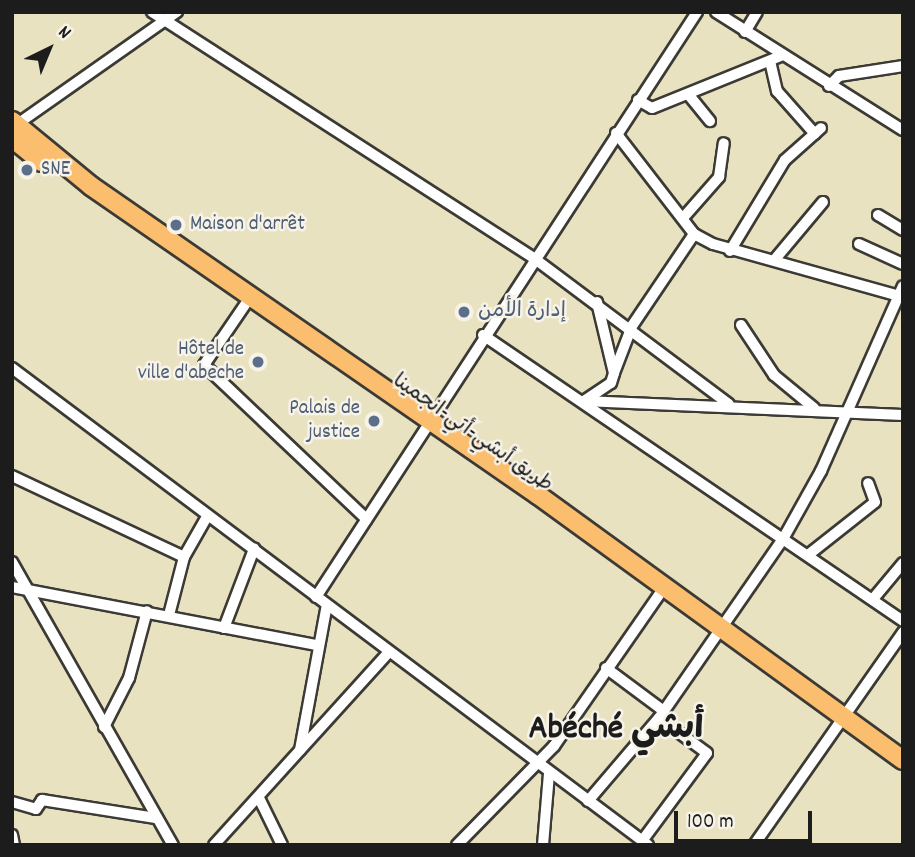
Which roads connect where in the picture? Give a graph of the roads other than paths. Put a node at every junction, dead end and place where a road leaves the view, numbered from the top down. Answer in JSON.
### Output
{"nodes":[{"id":1,"x":152,"y":12,"type":"edge"},
{"id":2,"x":177,"y":12,"type":"edge"},
{"id":3,"x":697,"y":12,"type":"edge"},
{"id":4,"x":716,"y":12,"type":"edge"},
{"id":5,"x":757,"y":12,"type":"edge"},
{"id":6,"x":166,"y":20,"type":"junction"},
{"id":7,"x":745,"y":32,"type":"junction"},
{"id":8,"x":776,"y":58,"type":"junction"},
{"id":9,"x":903,"y":66,"type":"edge"},
{"id":10,"x":829,"y":86,"type":"junction"},
{"id":11,"x":688,"y":94,"type":"junction"},
{"id":12,"x":638,"y":100,"type":"junction"},
{"id":13,"x":710,"y":121,"type":"dead end"},
{"id":14,"x":14,"y":128,"type":"edge"},
{"id":15,"x":903,"y":130,"type":"edge"},
{"id":16,"x":616,"y":133,"type":"junction"},
{"id":17,"x":724,"y":143,"type":"dead end"},
{"id":18,"x":823,"y":202,"type":"dead end"},
{"id":19,"x":878,"y":215,"type":"dead end"},
{"id":20,"x":683,"y":218,"type":"junction"},
{"id":21,"x":903,"y":230,"type":"edge"},
{"id":22,"x":694,"y":234,"type":"junction"},
{"id":23,"x":859,"y":244,"type":"dead end"},
{"id":24,"x":730,"y":251,"type":"junction"},
{"id":25,"x":776,"y":258,"type":"junction"},
{"id":26,"x":535,"y":259,"type":"junction"},
{"id":27,"x":903,"y":264,"type":"edge"},
{"id":28,"x":901,"y":291,"type":"edge"},
{"id":29,"x":248,"y":300,"type":"junction"},
{"id":30,"x":597,"y":302,"type":"junction"},
{"id":31,"x":741,"y":325,"type":"dead end"},
{"id":32,"x":632,"y":326,"type":"junction"},
{"id":33,"x":483,"y":335,"type":"junction"},
{"id":34,"x":12,"y":368,"type":"edge"},
{"id":35,"x":614,"y":373,"type":"junction"},
{"id":36,"x":584,"y":401,"type":"junction"},
{"id":37,"x":729,"y":404,"type":"junction"},
{"id":38,"x":816,"y":410,"type":"junction"},
{"id":39,"x":849,"y":412,"type":"junction"},
{"id":40,"x":903,"y":415,"type":"edge"},
{"id":41,"x":425,"y":421,"type":"junction"},
{"id":42,"x":12,"y":476,"type":"edge"},
{"id":43,"x":868,"y":483,"type":"dead end"},
{"id":44,"x":208,"y":515,"type":"junction"},
{"id":45,"x":366,"y":519,"type":"junction"},
{"id":46,"x":783,"y":539,"type":"junction"},
{"id":47,"x":254,"y":549,"type":"junction"},
{"id":48,"x":808,"y":555,"type":"junction"},
{"id":49,"x":184,"y":557,"type":"junction"},
{"id":50,"x":12,"y":562,"type":"edge"},
{"id":51,"x":903,"y":563,"type":"edge"},
{"id":52,"x":12,"y":587,"type":"edge"},
{"id":53,"x":28,"y":591,"type":"junction"},
{"id":54,"x":661,"y":592,"type":"junction"},
{"id":55,"x":316,"y":597,"type":"junction"},
{"id":56,"x":873,"y":599,"type":"junction"},
{"id":57,"x":327,"y":605,"type":"junction"},
{"id":58,"x":147,"y":611,"type":"junction"},
{"id":59,"x":169,"y":615,"type":"junction"},
{"id":60,"x":903,"y":621,"type":"edge"},
{"id":61,"x":223,"y":628,"type":"junction"},
{"id":62,"x":903,"y":632,"type":"edge"},
{"id":63,"x":717,"y":633,"type":"junction"},
{"id":64,"x":315,"y":645,"type":"junction"},
{"id":65,"x":389,"y":652,"type":"junction"},
{"id":66,"x":606,"y":668,"type":"junction"},
{"id":67,"x":661,"y":714,"type":"junction"},
{"id":68,"x":840,"y":723,"type":"junction"},
{"id":69,"x":104,"y":727,"type":"junction"},
{"id":70,"x":300,"y":750,"type":"junction"},
{"id":71,"x":903,"y":760,"type":"edge"},
{"id":72,"x":538,"y":764,"type":"junction"},
{"id":73,"x":549,"y":773,"type":"junction"},
{"id":74,"x":903,"y":774,"type":"edge"},
{"id":75,"x":259,"y":798,"type":"junction"},
{"id":76,"x":588,"y":801,"type":"junction"},
{"id":77,"x":12,"y":802,"type":"edge"},
{"id":78,"x":156,"y":818,"type":"junction"},
{"id":79,"x":12,"y":835,"type":"edge"},
{"id":80,"x":645,"y":843,"type":"edge"},
{"id":81,"x":14,"y":845,"type":"edge"},
{"id":82,"x":173,"y":845,"type":"edge"},
{"id":83,"x":214,"y":845,"type":"edge"},
{"id":84,"x":282,"y":845,"type":"edge"},
{"id":85,"x":457,"y":845,"type":"edge"},
{"id":86,"x":543,"y":845,"type":"edge"},
{"id":87,"x":754,"y":845,"type":"edge"}],
"edges":[{"from":1,"to":6,"type":"street"},
{"from":2,"to":6,"type":"street"},
{"from":3,"to":12,"type":"street"},
{"from":4,"to":7,"type":"street"},
{"from":5,"to":7,"type":"street"},
{"from":6,"to":14,"type":"street"},
{"from":6,"to":26,"type":"street"},
{"from":7,"to":8,"type":"street"},
{"from":8,"to":10,"type":"street"},
{"from":8,"to":11,"type":"street"},
{"from":8,"to":24,"type":"street"},
{"from":9,"to":10,"type":"street"},
{"from":10,"to":15,"type":"street"},
{"from":11,"to":12,"type":"street"},
{"from":11,"to":13,"type":"street"},
{"from":12,"to":16,"type":"street"},
{"from":14,"to":29,"type":"highway"},
{"from":16,"to":20,"type":"street"},
{"from":16,"to":26,"type":"street"},
{"from":17,"to":20,"type":"street"},
{"from":18,"to":25,"type":"street"},
{"from":19,"to":21,"type":"street"},
{"from":20,"to":22,"type":"street"},
{"from":22,"to":24,"type":"street"},
{"from":22,"to":32,"type":"street"},
{"from":23,"to":27,"type":"street"},
{"from":24,"to":25,"type":"street"},
{"from":25,"to":28,"type":"street"},
{"from":26,"to":30,"type":"street"},
{"from":26,"to":33,"type":"street"},
{"from":28,"to":39,"type":"street"},
{"from":29,"to":41,"type":"highway"},
{"from":29,"to":45,"type":"street"},
{"from":30,"to":32,"type":"street"},
{"from":30,"to":35,"type":"street"},
{"from":31,"to":38,"type":"street"},
{"from":32,"to":35,"type":"street"},
{"from":32,"to":37,"type":"street"},
{"from":33,"to":36,"type":"street"},
{"from":33,"to":41,"type":"street"},
{"from":34,"to":44,"type":"street"},
{"from":35,"to":36,"type":"street"},
{"from":36,"to":37,"type":"street"},
{"from":36,"to":46,"type":"street"},
{"from":37,"to":38,"type":"street"},
{"from":38,"to":39,"type":"street"},
{"from":39,"to":40,"type":"street"},
{"from":39,"to":46,"type":"street"},
{"from":41,"to":45,"type":"street"},
{"from":41,"to":54,"type":"highway"},
{"from":42,"to":49,"type":"street"},
{"from":43,"to":48,"type":"street"},
{"from":44,"to":47,"type":"street"},
{"from":44,"to":49,"type":"street"},
{"from":45,"to":55,"type":"street"},
{"from":46,"to":48,"type":"street"},
{"from":46,"to":63,"type":"street"},
{"from":47,"to":55,"type":"street"},
{"from":47,"to":61,"type":"street"},
{"from":48,"to":56,"type":"street"},
{"from":49,"to":59,"type":"street"},
{"from":50,"to":53,"type":"street"},
{"from":51,"to":56,"type":"street"},
{"from":52,"to":53,"type":"street"},
{"from":53,"to":58,"type":"street"},
{"from":53,"to":69,"type":"street"},
{"from":54,"to":63,"type":"highway"},
{"from":54,"to":66,"type":"street"},
{"from":55,"to":57,"type":"street"},
{"from":56,"to":60,"type":"street"},
{"from":57,"to":64,"type":"street"},
{"from":57,"to":65,"type":"street"},
{"from":58,"to":59,"type":"street"},
{"from":58,"to":69,"type":"street"},
{"from":59,"to":61,"type":"street"},
{"from":61,"to":64,"type":"street"},
{"from":62,"to":68,"type":"street"},
{"from":63,"to":67,"type":"street"},
{"from":63,"to":68,"type":"highway"},
{"from":64,"to":70,"type":"street"},
{"from":65,"to":70,"type":"street"},
{"from":65,"to":72,"type":"street"},
{"from":66,"to":67,"type":"street"},
{"from":66,"to":72,"type":"street"},
{"from":67,"to":76,"type":"street"},
{"from":67,"to":80,"type":"street"},
{"from":68,"to":71,"type":"highway"},
{"from":68,"to":74,"type":"highway"},
{"from":68,"to":87,"type":"street"},
{"from":69,"to":78,"type":"street"},
{"from":70,"to":75,"type":"street"},
{"from":72,"to":73,"type":"street"},
{"from":72,"to":85,"type":"street"},
{"from":73,"to":76,"type":"street"},
{"from":73,"to":86,"type":"street"},
{"from":75,"to":83,"type":"street"},
{"from":75,"to":84,"type":"street"},
{"from":76,"to":80,"type":"street"},
{"from":77,"to":78,"type":"street"},
{"from":78,"to":82,"type":"street"},
{"from":79,"to":81,"type":"street"}]}
